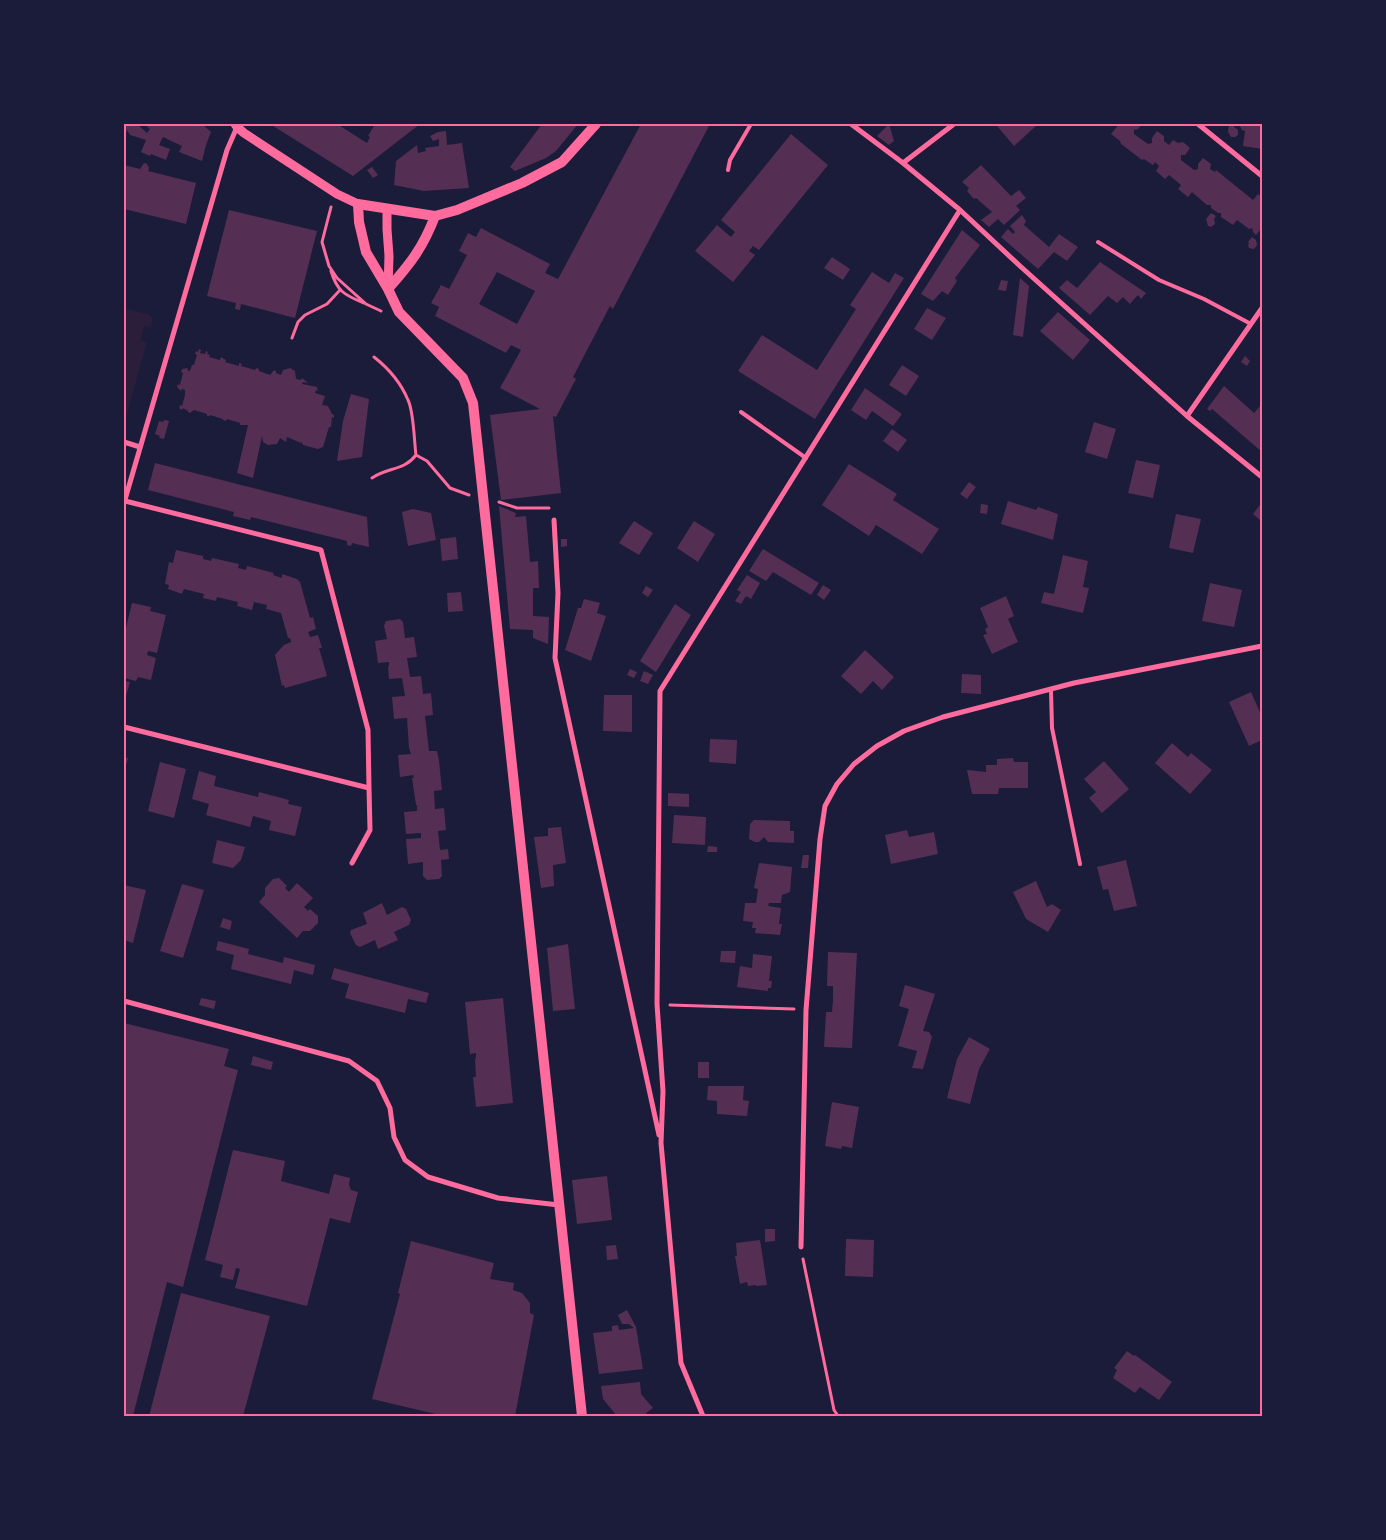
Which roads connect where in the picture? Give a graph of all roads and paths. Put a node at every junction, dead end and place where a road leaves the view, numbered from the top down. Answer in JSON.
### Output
{"nodes":[{"id":1,"x":596,"y":124,"type":"edge"},
{"id":2,"x":751,"y":124,"type":"edge"},
{"id":3,"x":852,"y":124,"type":"edge"},
{"id":4,"x":954,"y":124,"type":"edge"},
{"id":5,"x":1198,"y":124,"type":"edge"},
{"id":6,"x":236,"y":126,"type":"edge"},
{"id":7,"x":903,"y":163,"type":"junction"},
{"id":8,"x":728,"y":170,"type":"dead end"},
{"id":9,"x":1262,"y":176,"type":"edge"},
{"id":10,"x":337,"y":194,"type":"junction"},
{"id":11,"x":358,"y":204,"type":"junction"},
{"id":12,"x":387,"y":209,"type":"junction"},
{"id":13,"x":960,"y":210,"type":"junction"},
{"id":14,"x":435,"y":216,"type":"junction"},
{"id":15,"x":1098,"y":242,"type":"dead end"},
{"id":16,"x":329,"y":266,"type":"junction"},
{"id":17,"x":388,"y":288,"type":"junction"},
{"id":18,"x":340,"y":290,"type":"junction"},
{"id":19,"x":366,"y":304,"type":"junction"},
{"id":20,"x":1262,"y":308,"type":"edge"},
{"id":21,"x":399,"y":312,"type":"junction"},
{"id":22,"x":1251,"y":324,"type":"junction"},
{"id":23,"x":292,"y":338,"type":"dead end"},
{"id":24,"x":374,"y":357,"type":"dead end"},
{"id":25,"x":741,"y":412,"type":"dead end"},
{"id":26,"x":1187,"y":416,"type":"junction"},
{"id":27,"x":124,"y":442,"type":"edge"},
{"id":28,"x":140,"y":447,"type":"junction"},
{"id":29,"x":416,"y":455,"type":"junction"},
{"id":30,"x":806,"y":458,"type":"junction"},
{"id":31,"x":1262,"y":476,"type":"edge"},
{"id":32,"x":372,"y":478,"type":"dead end"},
{"id":33,"x":484,"y":500,"type":"junction"},
{"id":34,"x":124,"y":502,"type":"edge"},
{"id":35,"x":499,"y":502,"type":"dead end"},
{"id":36,"x":554,"y":520,"type":"joint"},
{"id":37,"x":1262,"y":646,"type":"edge"},
{"id":38,"x":1051,"y":690,"type":"junction"},
{"id":39,"x":124,"y":727,"type":"edge"},
{"id":40,"x":369,"y":788,"type":"junction"},
{"id":41,"x":352,"y":863,"type":"dead end"},
{"id":42,"x":1080,"y":864,"type":"dead end"},
{"id":43,"x":124,"y":1001,"type":"edge"},
{"id":44,"x":657,"y":1004,"type":"junction"},
{"id":45,"x":806,"y":1010,"type":"junction"},
{"id":46,"x":661,"y":1143,"type":"junction"},
{"id":47,"x":560,"y":1206,"type":"junction"},
{"id":48,"x":801,"y":1247,"type":"joint"},
{"id":49,"x":582,"y":1416,"type":"edge"},
{"id":50,"x":703,"y":1416,"type":"edge"},
{"id":51,"x":838,"y":1416,"type":"edge"}],
"edges":[{"from":1,"to":14,"type":"main road"},
{"from":2,"to":8,"type":"lane"},
{"from":3,"to":7,"type":"street"},
{"from":4,"to":7,"type":"street"},
{"from":5,"to":9,"type":"street"},
{"from":6,"to":10,"type":"street"},
{"from":6,"to":28,"type":"street"},
{"from":7,"to":13,"type":"street"},
{"from":10,"to":11,"type":"street"},
{"from":10,"to":16,"type":"path"},
{"from":11,"to":12,"type":"main road"},
{"from":11,"to":17,"type":"main road"},
{"from":12,"to":14,"type":"main road"},
{"from":12,"to":17,"type":"street"},
{"from":13,"to":26,"type":"street"},
{"from":13,"to":30,"type":"street"},
{"from":14,"to":17,"type":"main road"},
{"from":15,"to":22,"type":"lane"},
{"from":16,"to":18,"type":"path"},
{"from":16,"to":19,"type":"path"},
{"from":17,"to":21,"type":"main road"},
{"from":18,"to":19,"type":"path"},
{"from":18,"to":23,"type":"path"},
{"from":19,"to":21,"type":"path"},
{"from":20,"to":22,"type":"street"},
{"from":21,"to":33,"type":"main road"},
{"from":22,"to":26,"type":"street"},
{"from":24,"to":29,"type":"path"},
{"from":25,"to":30,"type":"lane"},
{"from":26,"to":31,"type":"street"},
{"from":27,"to":28,"type":"street"},
{"from":28,"to":34,"type":"street"},
{"from":29,"to":32,"type":"path"},
{"from":29,"to":33,"type":"path"},
{"from":30,"to":44,"type":"street"},
{"from":33,"to":47,"type":"main road"},
{"from":34,"to":40,"type":"street"},
{"from":35,"to":36,"type":"path"},
{"from":36,"to":46,"type":"street"},
{"from":37,"to":38,"type":"street"},
{"from":38,"to":42,"type":"lane"},
{"from":38,"to":45,"type":"street"},
{"from":39,"to":40,"type":"street"},
{"from":40,"to":41,"type":"street"},
{"from":43,"to":47,"type":"street"},
{"from":44,"to":45,"type":"path"},
{"from":44,"to":46,"type":"street"},
{"from":45,"to":48,"type":"street"},
{"from":46,"to":50,"type":"street"},
{"from":47,"to":49,"type":"main road"},
{"from":48,"to":51,"type":"path"}]}
